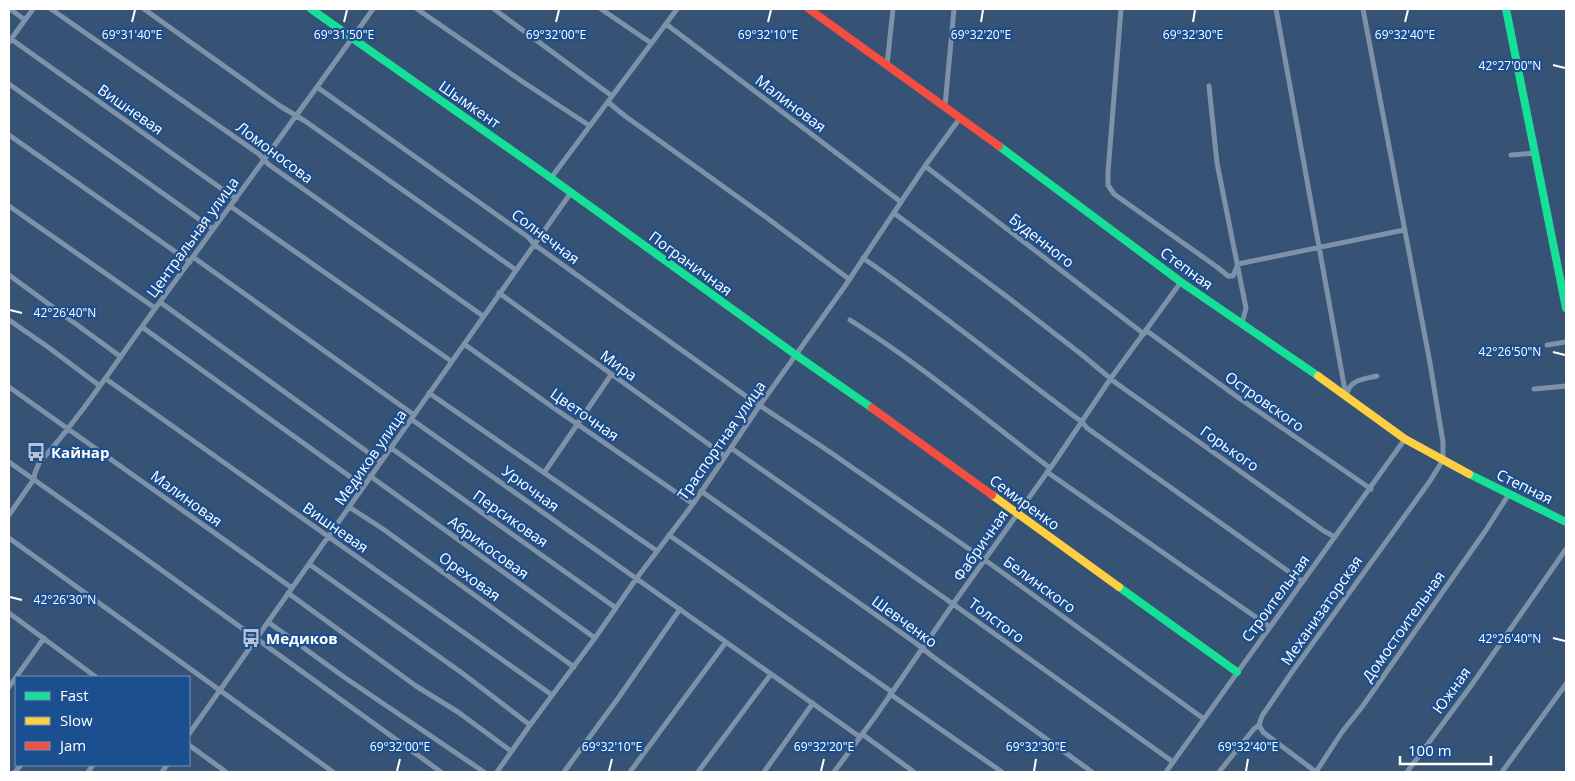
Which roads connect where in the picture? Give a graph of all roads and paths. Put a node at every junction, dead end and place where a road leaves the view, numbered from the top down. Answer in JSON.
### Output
{"nodes":[{"id":1,"x":10,"y":9,"type":"edge"},
{"id":2,"x":33,"y":9,"type":"edge"},
{"id":3,"x":51,"y":9,"type":"edge"},
{"id":4,"x":144,"y":9,"type":"edge"},
{"id":5,"x":311,"y":9,"type":"edge"},
{"id":6,"x":373,"y":9,"type":"edge"},
{"id":7,"x":417,"y":9,"type":"edge"},
{"id":8,"x":494,"y":9,"type":"edge"},
{"id":9,"x":601,"y":9,"type":"edge"},
{"id":10,"x":677,"y":9,"type":"edge"},
{"id":11,"x":893,"y":9,"type":"edge"},
{"id":12,"x":954,"y":9,"type":"edge"},
{"id":13,"x":1121,"y":9,"type":"edge"},
{"id":14,"x":1276,"y":9,"type":"edge"},
{"id":15,"x":1363,"y":9,"type":"edge"},
{"id":16,"x":1506,"y":9,"type":"edge"},
{"id":17,"x":811,"y":10,"type":"edge"},
{"id":18,"x":25,"y":20,"type":"junction"},
{"id":19,"x":666,"y":24,"type":"junction"},
{"id":20,"x":352,"y":38,"type":"junction"},
{"id":21,"x":10,"y":40,"type":"edge"},
{"id":22,"x":651,"y":43,"type":"junction"},
{"id":23,"x":887,"y":66,"type":"junction"},
{"id":24,"x":9,"y":84,"type":"edge"},
{"id":25,"x":1209,"y":86,"type":"dead end"},
{"id":26,"x":317,"y":87,"type":"junction"},
{"id":27,"x":612,"y":96,"type":"junction"},
{"id":28,"x":608,"y":102,"type":"junction"},
{"id":29,"x":945,"y":106,"type":"junction"},
{"id":30,"x":296,"y":116,"type":"junction"},
{"id":31,"x":960,"y":118,"type":"junction"},
{"id":32,"x":590,"y":126,"type":"junction"},
{"id":33,"x":9,"y":134,"type":"edge"},
{"id":34,"x":1536,"y":152,"type":"junction"},
{"id":35,"x":1511,"y":155,"type":"dead end"},
{"id":36,"x":264,"y":159,"type":"junction"},
{"id":37,"x":925,"y":166,"type":"junction"},
{"id":38,"x":551,"y":178,"type":"junction"},
{"id":39,"x":570,"y":194,"type":"junction"},
{"id":40,"x":236,"y":199,"type":"junction"},
{"id":41,"x":902,"y":202,"type":"junction"},
{"id":42,"x":9,"y":206,"type":"edge"},
{"id":43,"x":230,"y":206,"type":"junction"},
{"id":44,"x":894,"y":213,"type":"junction"},
{"id":45,"x":213,"y":229,"type":"junction"},
{"id":46,"x":1404,"y":230,"type":"junction"},
{"id":47,"x":535,"y":245,"type":"junction"},
{"id":48,"x":1319,"y":246,"type":"junction"},
{"id":49,"x":863,"y":258,"type":"junction"},
{"id":50,"x":191,"y":260,"type":"junction"},
{"id":51,"x":1238,"y":264,"type":"junction"},
{"id":52,"x":516,"y":270,"type":"junction"},
{"id":53,"x":9,"y":275,"type":"edge"},
{"id":54,"x":849,"y":279,"type":"junction"},
{"id":55,"x":1181,"y":282,"type":"junction"},
{"id":56,"x":1564,"y":285,"type":"edge"},
{"id":57,"x":499,"y":293,"type":"junction"},
{"id":58,"x":160,"y":302,"type":"junction"},
{"id":59,"x":156,"y":308,"type":"junction"},
{"id":60,"x":1566,"y":308,"type":"edge"},
{"id":61,"x":482,"y":316,"type":"junction"},
{"id":62,"x":9,"y":320,"type":"edge"},
{"id":63,"x":850,"y":320,"type":"dead end"},
{"id":64,"x":1242,"y":324,"type":"junction"},
{"id":65,"x":142,"y":327,"type":"junction"},
{"id":66,"x":1145,"y":332,"type":"junction"},
{"id":67,"x":1566,"y":342,"type":"edge"},
{"id":68,"x":464,"y":344,"type":"junction"},
{"id":69,"x":1547,"y":346,"type":"dead end"},
{"id":70,"x":796,"y":355,"type":"junction"},
{"id":71,"x":121,"y":357,"type":"junction"},
{"id":72,"x":452,"y":361,"type":"junction"},
{"id":73,"x":611,"y":374,"type":"junction"},
{"id":74,"x":1377,"y":376,"type":"dead end"},
{"id":75,"x":1112,"y":378,"type":"junction"},
{"id":76,"x":106,"y":379,"type":"junction"},
{"id":77,"x":100,"y":386,"type":"junction"},
{"id":78,"x":1566,"y":386,"type":"edge"},
{"id":79,"x":9,"y":387,"type":"edge"},
{"id":80,"x":1534,"y":390,"type":"dead end"},
{"id":81,"x":429,"y":393,"type":"junction"},
{"id":82,"x":1346,"y":396,"type":"junction"},
{"id":83,"x":760,"y":405,"type":"junction"},
{"id":84,"x":412,"y":417,"type":"junction"},
{"id":85,"x":1082,"y":422,"type":"junction"},
{"id":86,"x":577,"y":424,"type":"junction"},
{"id":87,"x":68,"y":428,"type":"junction"},
{"id":88,"x":1406,"y":440,"type":"junction"},
{"id":89,"x":391,"y":448,"type":"junction"},
{"id":90,"x":731,"y":448,"type":"junction"},
{"id":91,"x":725,"y":456,"type":"junction"},
{"id":92,"x":1443,"y":460,"type":"junction"},
{"id":93,"x":380,"y":461,"type":"junction"},
{"id":94,"x":9,"y":462,"type":"edge"},
{"id":95,"x":1049,"y":470,"type":"junction"},
{"id":96,"x":544,"y":472,"type":"junction"},
{"id":97,"x":370,"y":476,"type":"junction"},
{"id":98,"x":34,"y":479,"type":"junction"},
{"id":99,"x":363,"y":486,"type":"junction"},
{"id":100,"x":1371,"y":489,"type":"junction"},
{"id":101,"x":701,"y":491,"type":"junction"},
{"id":102,"x":1509,"y":494,"type":"junction"},
{"id":103,"x":693,"y":504,"type":"junction"},
{"id":104,"x":350,"y":507,"type":"junction"},
{"id":105,"x":1017,"y":514,"type":"junction"},
{"id":106,"x":9,"y":515,"type":"edge"},
{"id":107,"x":1566,"y":522,"type":"edge"},
{"id":108,"x":670,"y":535,"type":"junction"},
{"id":109,"x":328,"y":537,"type":"junction"},
{"id":110,"x":1335,"y":537,"type":"junction"},
{"id":111,"x":9,"y":538,"type":"edge"},
{"id":112,"x":1566,"y":549,"type":"edge"},
{"id":113,"x":657,"y":551,"type":"junction"},
{"id":114,"x":985,"y":560,"type":"junction"},
{"id":115,"x":309,"y":564,"type":"junction"},
{"id":116,"x":636,"y":579,"type":"junction"},
{"id":117,"x":1302,"y":581,"type":"junction"},
{"id":118,"x":290,"y":590,"type":"junction"},
{"id":119,"x":953,"y":604,"type":"junction"},
{"id":120,"x":616,"y":608,"type":"junction"},
{"id":121,"x":680,"y":609,"type":"junction"},
{"id":122,"x":9,"y":613,"type":"edge"},
{"id":123,"x":268,"y":622,"type":"junction"},
{"id":124,"x":1270,"y":627,"type":"junction"},
{"id":125,"x":44,"y":638,"type":"junction"},
{"id":126,"x":595,"y":638,"type":"junction"},
{"id":127,"x":256,"y":639,"type":"junction"},
{"id":128,"x":726,"y":642,"type":"junction"},
{"id":129,"x":922,"y":648,"type":"junction"},
{"id":130,"x":574,"y":667,"type":"junction"},
{"id":131,"x":1237,"y":672,"type":"junction"},
{"id":132,"x":771,"y":674,"type":"junction"},
{"id":133,"x":17,"y":676,"type":"edge"},
{"id":134,"x":93,"y":676,"type":"edge"},
{"id":135,"x":1566,"y":684,"type":"edge"},
{"id":136,"x":220,"y":690,"type":"junction"},
{"id":137,"x":891,"y":693,"type":"junction"},
{"id":138,"x":552,"y":695,"type":"junction"},
{"id":139,"x":813,"y":703,"type":"junction"},
{"id":140,"x":1204,"y":719,"type":"junction"},
{"id":141,"x":530,"y":725,"type":"junction"},
{"id":142,"x":1259,"y":726,"type":"junction"},
{"id":143,"x":190,"y":733,"type":"edge"},
{"id":144,"x":861,"y":735,"type":"junction"},
{"id":145,"x":190,"y":746,"type":"edge"},
{"id":146,"x":511,"y":751,"type":"junction"},
{"id":147,"x":1173,"y":762,"type":"junction"},
{"id":148,"x":326,"y":767,"type":"junction"},
{"id":149,"x":226,"y":772,"type":"edge"},
{"id":150,"x":322,"y":772,"type":"edge"},
{"id":151,"x":333,"y":772,"type":"edge"},
{"id":152,"x":441,"y":772,"type":"edge"},
{"id":153,"x":484,"y":772,"type":"edge"},
{"id":154,"x":497,"y":772,"type":"edge"},
{"id":155,"x":564,"y":772,"type":"edge"},
{"id":156,"x":630,"y":772,"type":"edge"},
{"id":157,"x":698,"y":772,"type":"edge"},
{"id":158,"x":764,"y":772,"type":"edge"},
{"id":159,"x":834,"y":772,"type":"edge"},
{"id":160,"x":914,"y":772,"type":"edge"},
{"id":161,"x":1002,"y":772,"type":"edge"},
{"id":162,"x":1092,"y":772,"type":"edge"},
{"id":163,"x":1166,"y":772,"type":"edge"},
{"id":164,"x":1219,"y":772,"type":"edge"},
{"id":165,"x":1316,"y":772,"type":"edge"},
{"id":166,"x":1407,"y":772,"type":"edge"},
{"id":167,"x":1502,"y":772,"type":"edge"}],
"edges":[{"from":1,"to":18,"type":"street"},
{"from":2,"to":18,"type":"street"},
{"from":3,"to":36,"type":"street","name":"Ломоносова"},
{"from":4,"to":30,"type":"street"},
{"from":5,"to":20,"type":"street","name":"Шымкент"},
{"from":6,"to":20,"type":"street","name":"Центральная улица"},
{"from":7,"to":32,"type":"street"},
{"from":8,"to":27,"type":"street"},
{"from":9,"to":22,"type":"street"},
{"from":10,"to":19,"type":"street"},
{"from":11,"to":23,"type":"street"},
{"from":12,"to":29,"type":"street"},
{"from":13,"to":51,"type":"street"},
{"from":14,"to":48,"type":"street"},
{"from":15,"to":46,"type":"street"},
{"from":16,"to":34,"type":"street"},
{"from":17,"to":23,"type":"street","name":"Степная"},
{"from":18,"to":21,"type":"street"},
{"from":19,"to":22,"type":"street"},
{"from":19,"to":41,"type":"street","name":"Малиновая"},
{"from":20,"to":26,"type":"street","name":"Центральная улица"},
{"from":20,"to":38,"type":"street","name":"Шымкент"},
{"from":21,"to":40,"type":"street","name":"Вишневая"},
{"from":22,"to":27,"type":"street"},
{"from":23,"to":29,"type":"street","name":"Степная"},
{"from":24,"to":45,"type":"street"},
{"from":25,"to":51,"type":"street"},
{"from":26,"to":30,"type":"street","name":"Центральная улица"},
{"from":26,"to":47,"type":"street","name":"Солнечная"},
{"from":27,"to":28,"type":"street"},
{"from":28,"to":32,"type":"street"},
{"from":28,"to":54,"type":"street"},
{"from":29,"to":31,"type":"street","name":"Степная"},
{"from":30,"to":36,"type":"street","name":"Центральная улица"},
{"from":30,"to":52,"type":"street"},
{"from":31,"to":37,"type":"street","name":"Траспортная улица"},
{"from":31,"to":55,"type":"street","name":"Степная"},
{"from":32,"to":38,"type":"street"},
{"from":33,"to":50,"type":"street","name":"Урючная"},
{"from":34,"to":35,"type":"street"},
{"from":34,"to":56,"type":"street"},
{"from":36,"to":40,"type":"street","name":"Центральная улица"},
{"from":36,"to":61,"type":"street","name":"Ломоносова"},
{"from":37,"to":41,"type":"street","name":"Траспортная улица"},
{"from":37,"to":66,"type":"street","name":"Буденного"},
{"from":38,"to":39,"type":"street","name":"Шымкент"},
{"from":39,"to":47,"type":"street","name":"Медиков улица"},
{"from":39,"to":70,"type":"street","name":"Пограничная"},
{"from":40,"to":43,"type":"street","name":"Центральная улица"},
{"from":41,"to":44,"type":"street","name":"Траспортная улица"},
{"from":42,"to":59,"type":"street"},
{"from":43,"to":45,"type":"street","name":"Центральная улица"},
{"from":43,"to":72,"type":"street"},
{"from":44,"to":49,"type":"street","name":"Траспортная улица"},
{"from":44,"to":75,"type":"street","name":"Горького"},
{"from":45,"to":50,"type":"street","name":"Центральная улица"},
{"from":46,"to":48,"type":"street"},
{"from":46,"to":92,"type":"street"},
{"from":47,"to":52,"type":"street","name":"Медиков улица"},
{"from":47,"to":83,"type":"street","name":"Солнечная"},
{"from":48,"to":51,"type":"street"},
{"from":48,"to":82,"type":"street"},
{"from":49,"to":54,"type":"street","name":"Траспортная улица"},
{"from":49,"to":85,"type":"street"},
{"from":50,"to":58,"type":"street","name":"Центральная улица"},
{"from":50,"to":84,"type":"street","name":"Урючная"},
{"from":51,"to":64,"type":"street"},
{"from":52,"to":57,"type":"street","name":"Медиков улица"},
{"from":53,"to":71,"type":"street"},
{"from":54,"to":70,"type":"street","name":"Траспортная улица"},
{"from":55,"to":64,"type":"street","name":"Степная"},
{"from":55,"to":66,"type":"street","name":"Фабричная"},
{"from":56,"to":60,"type":"street"},
{"from":57,"to":61,"type":"street","name":"Медиков улица"},
{"from":57,"to":73,"type":"street","name":"Мира"},
{"from":58,"to":59,"type":"street","name":"Центральная улица"},
{"from":58,"to":93,"type":"street"},
{"from":59,"to":65,"type":"street","name":"Центральная улица"},
{"from":61,"to":68,"type":"street","name":"Медиков улица"},
{"from":62,"to":77,"type":"street"},
{"from":63,"to":95,"type":"street"},
{"from":64,"to":82,"type":"street","name":"Степная"},
{"from":65,"to":71,"type":"street","name":"Центральная улица"},
{"from":65,"to":99,"type":"street"},
{"from":66,"to":75,"type":"street","name":"Фабричная"},
{"from":66,"to":100,"type":"street","name":"Островского"},
{"from":67,"to":69,"type":"street"},
{"from":68,"to":72,"type":"street","name":"Медиков улица"},
{"from":68,"to":86,"type":"street","name":"Цветочная"},
{"from":70,"to":83,"type":"street","name":"Траспортная улица"},
{"from":70,"to":105,"type":"street","name":"Семиренко"},
{"from":71,"to":76,"type":"street","name":"Центральная улица"},
{"from":72,"to":81,"type":"street","name":"Медиков улица"},
{"from":73,"to":86,"type":"street"},
{"from":73,"to":91,"type":"street","name":"Мира"},
{"from":74,"to":82,"type":"street"},
{"from":75,"to":85,"type":"street","name":"Фабричная"},
{"from":75,"to":110,"type":"street","name":"Горького"},
{"from":76,"to":77,"type":"street","name":"Центральная улица"},
{"from":76,"to":109,"type":"street","name":"Вишневая"},
{"from":77,"to":87,"type":"street","name":"Центральная улица"},
{"from":78,"to":80,"type":"street"},
{"from":79,"to":87,"type":"street"},
{"from":81,"to":84,"type":"street","name":"Медиков улица"},
{"from":81,"to":96,"type":"street"},
{"from":82,"to":88,"type":"street","name":"Степная"},
{"from":83,"to":90,"type":"street","name":"Траспортная улица"},
{"from":83,"to":114,"type":"street","name":"Белинского"},
{"from":84,"to":89,"type":"street","name":"Медиков улица"},
{"from":84,"to":116,"type":"street","name":"Урючная"},
{"from":85,"to":95,"type":"street","name":"Фабричная"},
{"from":85,"to":117,"type":"street"},
{"from":86,"to":96,"type":"street"},
{"from":86,"to":103,"type":"street","name":"Цветочная"},
{"from":87,"to":98,"type":"street","name":"Центральная улица"},
{"from":87,"to":118,"type":"street","name":"Малиновая"},
{"from":88,"to":92,"type":"street","name":"Степная"},
{"from":88,"to":100,"type":"street","name":"Строительная"},
{"from":89,"to":93,"type":"street","name":"Медиков улица"},
{"from":89,"to":120,"type":"street","name":"Персиковая"},
{"from":90,"to":91,"type":"street","name":"Траспортная улица"},
{"from":90,"to":119,"type":"street","name":"Толстого"},
{"from":91,"to":101,"type":"street","name":"Траспортная улица"},
{"from":92,"to":102,"type":"street","name":"Степная"},
{"from":92,"to":142,"type":"street","name":"Механизаторская"},
{"from":93,"to":97,"type":"street","name":"Медиков улица"},
{"from":94,"to":98,"type":"street"},
{"from":95,"to":105,"type":"street","name":"Фабричная"},
{"from":95,"to":124,"type":"street"},
{"from":96,"to":113,"type":"street"},
{"from":97,"to":99,"type":"street","name":"Медиков улица"},
{"from":97,"to":126,"type":"street","name":"Абрикосовая"},
{"from":98,"to":106,"type":"street","name":"Центральная улица"},
{"from":98,"to":127,"type":"street"},
{"from":99,"to":104,"type":"street","name":"Медиков улица"},
{"from":100,"to":110,"type":"street","name":"Строительная"},
{"from":101,"to":103,"type":"street","name":"Траспортная улица"},
{"from":101,"to":129,"type":"street","name":"Шевченко"},
{"from":102,"to":107,"type":"street","name":"Степная"},
{"from":102,"to":165,"type":"street","name":"Домостоительная"},
{"from":103,"to":108,"type":"street","name":"Траспортная улица"},
{"from":104,"to":109,"type":"street","name":"Медиков улица"},
{"from":104,"to":130,"type":"street","name":"Ореховая"},
{"from":105,"to":114,"type":"street","name":"Фабричная"},
{"from":105,"to":131,"type":"street","name":"Семиренко"},
{"from":108,"to":113,"type":"street","name":"Траспортная улица"},
{"from":108,"to":137,"type":"street"},
{"from":109,"to":115,"type":"street","name":"Медиков улица"},
{"from":109,"to":138,"type":"street","name":"Вишневая"},
{"from":110,"to":117,"type":"street","name":"Строительная"},
{"from":111,"to":136,"type":"street"},
{"from":112,"to":166,"type":"street","name":"Южная"},
{"from":113,"to":116,"type":"street","name":"Траспортная улица"},
{"from":114,"to":119,"type":"street","name":"Фабричная"},
{"from":114,"to":140,"type":"street","name":"Белинского"},
{"from":115,"to":118,"type":"street","name":"Медиков улица"},
{"from":115,"to":141,"type":"street"},
{"from":116,"to":120,"type":"street","name":"Траспортная улица"},
{"from":116,"to":121,"type":"street","name":"Урючная"},
{"from":117,"to":124,"type":"street","name":"Строительная"},
{"from":118,"to":123,"type":"street","name":"Медиков улица"},
{"from":118,"to":146,"type":"street","name":"Малиновая"},
{"from":119,"to":129,"type":"street","name":"Фабричная"},
{"from":119,"to":147,"type":"street","name":"Толстого"},
{"from":120,"to":126,"type":"street","name":"Траспортная улица"},
{"from":121,"to":128,"type":"street","name":"Урючная"},
{"from":121,"to":155,"type":"street"},
{"from":122,"to":125,"type":"street"},
{"from":123,"to":127,"type":"street","name":"Медиков улица"},
{"from":123,"to":153,"type":"street"},
{"from":124,"to":131,"type":"street","name":"Строительная"},
{"from":125,"to":133,"type":"street"},
{"from":125,"to":134,"type":"street"},
{"from":126,"to":130,"type":"street","name":"Траспортная улица"},
{"from":127,"to":136,"type":"street","name":"Медиков улица"},
{"from":127,"to":152,"type":"street"},
{"from":128,"to":132,"type":"street","name":"Урючная"},
{"from":128,"to":156,"type":"street"},
{"from":129,"to":137,"type":"street","name":"Фабричная"},
{"from":129,"to":162,"type":"street","name":"Шевченко"},
{"from":130,"to":138,"type":"street","name":"Траспортная улица"},
{"from":131,"to":140,"type":"street","name":"Строительная"},
{"from":132,"to":139,"type":"street","name":"Урючная"},
{"from":132,"to":157,"type":"street"},
{"from":135,"to":167,"type":"street"},
{"from":136,"to":143,"type":"street","name":"Медиков улица"},
{"from":136,"to":148,"type":"street"},
{"from":137,"to":144,"type":"street","name":"Фабричная"},
{"from":137,"to":161,"type":"street"},
{"from":138,"to":141,"type":"street","name":"Траспортная улица"},
{"from":139,"to":144,"type":"street","name":"Урючная"},
{"from":139,"to":158,"type":"street"},
{"from":140,"to":147,"type":"street","name":"Строительная"},
{"from":141,"to":146,"type":"street","name":"Траспортная улица"},
{"from":142,"to":164,"type":"street","name":"Механизаторская"},
{"from":142,"to":165,"type":"street"},
{"from":144,"to":159,"type":"street","name":"Фабричная"},
{"from":144,"to":160,"type":"street","name":"Урючная"},
{"from":145,"to":149,"type":"street"},
{"from":146,"to":154,"type":"street","name":"Траспортная улица"},
{"from":147,"to":163,"type":"street","name":"Строительная"},
{"from":148,"to":150,"type":"street"},
{"from":148,"to":151,"type":"street"}]}
